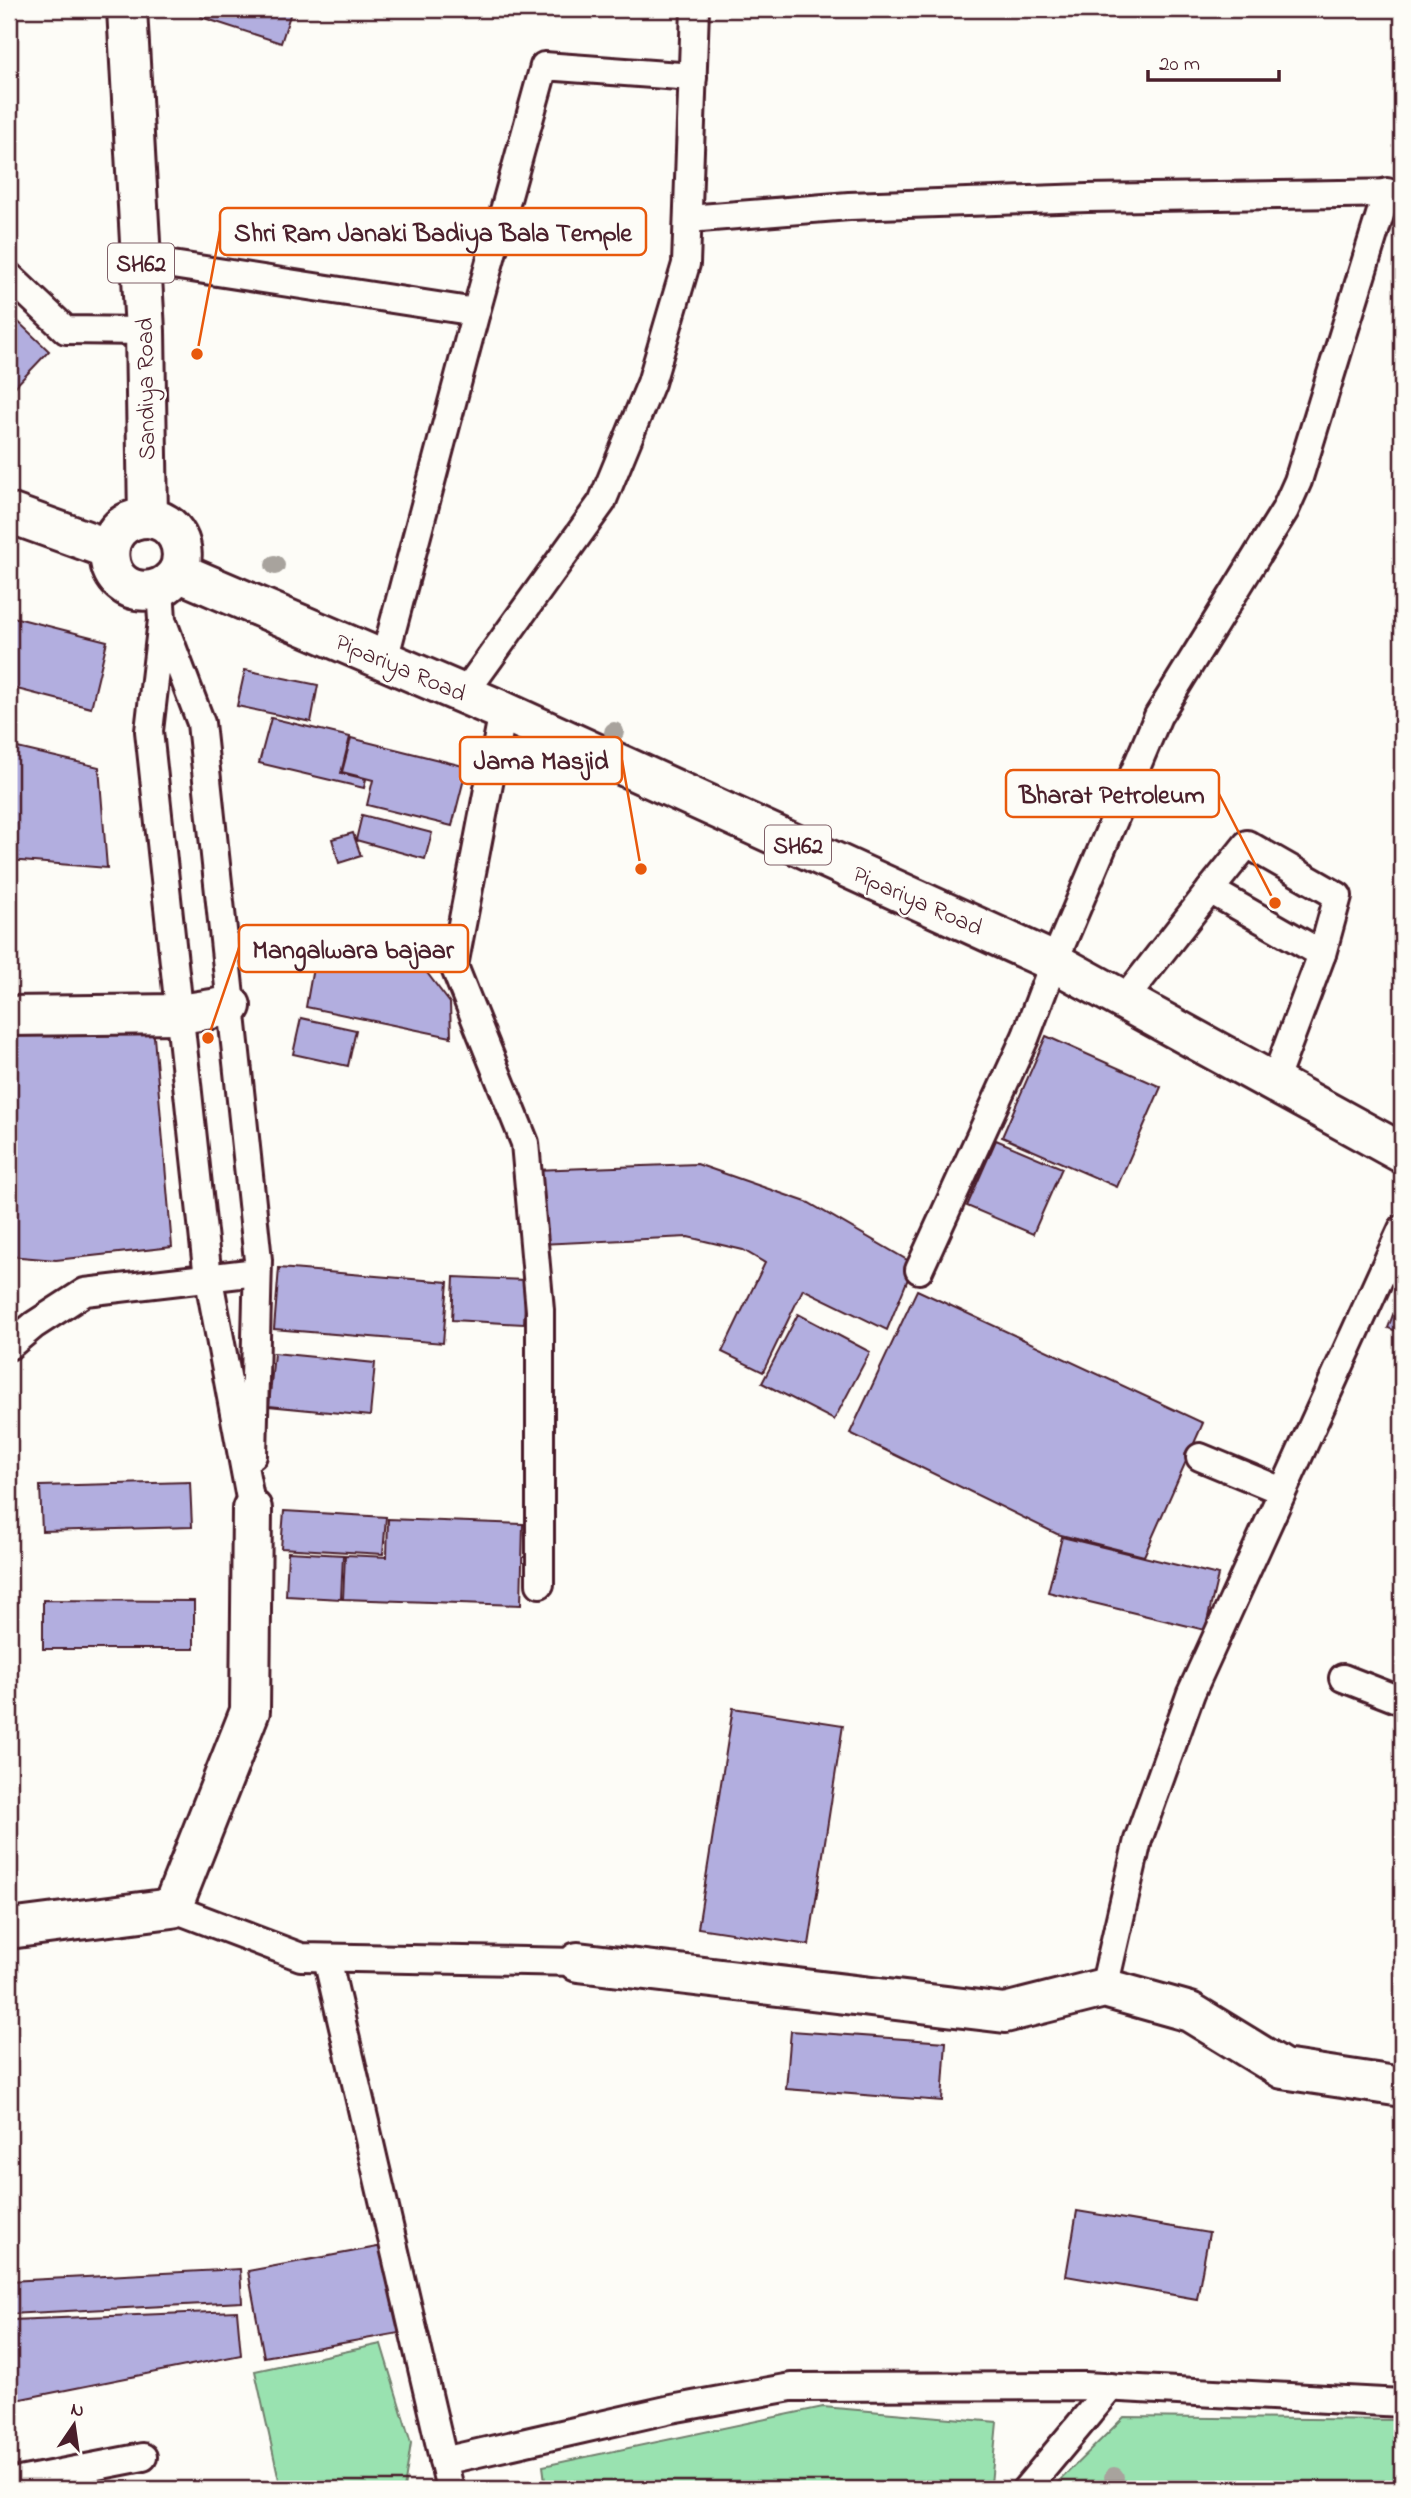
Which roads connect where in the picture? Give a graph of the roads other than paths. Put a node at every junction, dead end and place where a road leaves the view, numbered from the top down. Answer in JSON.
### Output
{"nodes":[{"id":1,"x":127,"y":9,"type":"edge"},
{"id":2,"x":695,"y":9,"type":"edge"},
{"id":3,"x":693,"y":77,"type":"junction"},
{"id":4,"x":1395,"y":192,"type":"edge"},
{"id":5,"x":688,"y":219,"type":"junction"},
{"id":6,"x":140,"y":260,"type":"junction"},
{"id":7,"x":9,"y":276,"type":"edge"},
{"id":8,"x":476,"y":312,"type":"junction"},
{"id":9,"x":145,"y":331,"type":"junction"},
{"id":10,"x":9,"y":513,"type":"edge"},
{"id":11,"x":148,"y":518,"type":"junction"},
{"id":12,"x":109,"y":549,"type":"junction"},
{"id":13,"x":166,"y":593,"type":"junction"},
{"id":14,"x":384,"y":660,"type":"junction"},
{"id":15,"x":464,"y":694,"type":"junction"},
{"id":16,"x":503,"y":711,"type":"junction"},
{"id":17,"x":1210,"y":890,"type":"junction"},
{"id":18,"x":1322,"y":954,"type":"junction"},
{"id":19,"x":1054,"y":962,"type":"junction"},
{"id":20,"x":1124,"y":1000,"type":"junction"},
{"id":21,"x":231,"y":1006,"type":"junction"},
{"id":22,"x":180,"y":1014,"type":"junction"},
{"id":23,"x":9,"y":1016,"type":"edge"},
{"id":24,"x":1274,"y":1082,"type":"junction"},
{"id":25,"x":1402,"y":1153,"type":"edge"},
{"id":26,"x":1402,"y":1229,"type":"edge"},
{"id":27,"x":919,"y":1270,"type":"dead end"},
{"id":28,"x":257,"y":1272,"type":"junction"},
{"id":29,"x":209,"y":1278,"type":"junction"},
{"id":30,"x":9,"y":1346,"type":"edge"},
{"id":31,"x":1200,"y":1457,"type":"dead end"},
{"id":32,"x":1282,"y":1491,"type":"junction"},
{"id":33,"x":252,"y":1509,"type":"junction"},
{"id":34,"x":540,"y":1584,"type":"dead end"},
{"id":35,"x":1343,"y":1678,"type":"dead end"},
{"id":36,"x":1402,"y":1701,"type":"edge"},
{"id":37,"x":172,"y":1908,"type":"junction"},
{"id":38,"x":9,"y":1929,"type":"edge"},
{"id":39,"x":327,"y":1958,"type":"junction"},
{"id":40,"x":578,"y":1962,"type":"joint"},
{"id":41,"x":1104,"y":1988,"type":"junction"},
{"id":42,"x":1402,"y":2087,"type":"edge"},
{"id":43,"x":1111,"y":2387,"type":"junction"},
{"id":44,"x":1402,"y":2403,"type":"edge"},
{"id":45,"x":143,"y":2457,"type":"dead end"},
{"id":46,"x":443,"y":2460,"type":"junction"},
{"id":47,"x":9,"y":2483,"type":"edge"},
{"id":48,"x":450,"y":2489,"type":"edge"},
{"id":49,"x":1026,"y":2489,"type":"edge"}],
"edges":[{"from":1,"to":6,"type":"main road","name":"Sandiya Road","number":"SH62"},
{"from":2,"to":3,"type":"lane"},
{"from":3,"to":5,"type":"lane"},
{"from":3,"to":8,"type":"lane"},
{"from":4,"to":5,"type":"lane"},
{"from":4,"to":19,"type":"lane"},
{"from":5,"to":15,"type":"lane"},
{"from":6,"to":8,"type":"lane"},
{"from":6,"to":9,"type":"main road","name":"Sandiya Road","number":"SH62"},
{"from":7,"to":9,"type":"lane"},
{"from":8,"to":14,"type":"lane"},
{"from":9,"to":11,"type":"main road","name":"Sandiya Road","number":"SH62"},
{"from":10,"to":12,"type":"main road"},
{"from":11,"to":12,"type":"main road"},
{"from":11,"to":13,"type":"main road"},
{"from":12,"to":13,"type":"main road"},
{"from":13,"to":14,"type":"main road","name":"Pipariya Road","number":"SH62"},
{"from":13,"to":21,"type":"lane"},
{"from":13,"to":22,"type":"lane"},
{"from":14,"to":15,"type":"main road","name":"Pipariya Road","number":"SH62"},
{"from":15,"to":16,"type":"main road","name":"Pipariya Road","number":"SH62"},
{"from":16,"to":19,"type":"main road","name":"Pipariya Road","number":"SH62"},
{"from":16,"to":34,"type":"lane"},
{"from":17,"to":18,"type":"lane"},
{"from":17,"to":18,"type":"lane"},
{"from":17,"to":20,"type":"lane"},
{"from":18,"to":24,"type":"lane"},
{"from":19,"to":20,"type":"main road","name":"Pipariya Road","number":"SH62"},
{"from":19,"to":27,"type":"lane"},
{"from":20,"to":24,"type":"main road","name":"Pipariya Road","number":"SH62"},
{"from":21,"to":22,"type":"main road"},
{"from":21,"to":28,"type":"lane"},
{"from":22,"to":23,"type":"main road"},
{"from":22,"to":29,"type":"lane"},
{"from":24,"to":25,"type":"main road","name":"Pipariya Road","number":"SH62"},
{"from":26,"to":32,"type":"lane"},
{"from":28,"to":29,"type":"lane"},
{"from":28,"to":33,"type":"lane"},
{"from":29,"to":30,"type":"lane"},
{"from":29,"to":33,"type":"lane"},
{"from":31,"to":32,"type":"lane"},
{"from":32,"to":41,"type":"lane"},
{"from":33,"to":37,"type":"main road"},
{"from":35,"to":36,"type":"lane"},
{"from":37,"to":38,"type":"main road"},
{"from":37,"to":39,"type":"lane"},
{"from":39,"to":40,"type":"lane"},
{"from":39,"to":46,"type":"lane"},
{"from":40,"to":41,"type":"main road"},
{"from":41,"to":42,"type":"main road"},
{"from":43,"to":44,"type":"lane"},
{"from":43,"to":46,"type":"lane"},
{"from":43,"to":49,"type":"lane"},
{"from":45,"to":47,"type":"lane"},
{"from":46,"to":48,"type":"lane"}]}
